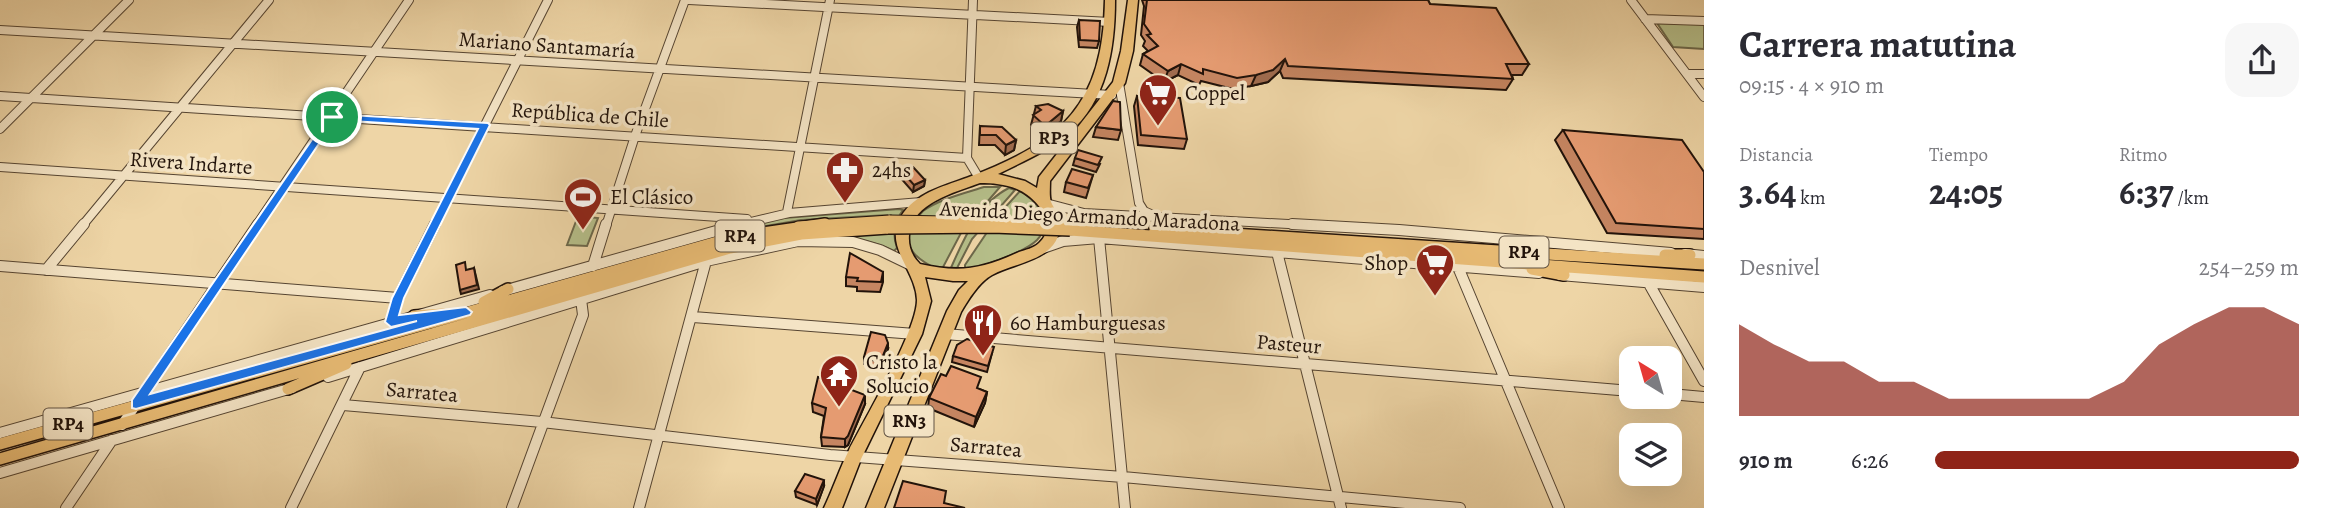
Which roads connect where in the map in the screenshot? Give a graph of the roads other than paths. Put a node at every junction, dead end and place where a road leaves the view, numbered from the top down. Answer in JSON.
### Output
{"nodes":[{"id":1,"x":130,"y":0,"type":"edge"},
{"id":2,"x":269,"y":0,"type":"edge"},
{"id":3,"x":409,"y":0,"type":"edge"},
{"id":4,"x":548,"y":0,"type":"edge"},
{"id":5,"x":687,"y":0,"type":"edge"},
{"id":6,"x":973,"y":0,"type":"edge"},
{"id":7,"x":1110,"y":0,"type":"edge"},
{"id":8,"x":1133,"y":0,"type":"edge"},
{"id":9,"x":1631,"y":0,"type":"edge"},
{"id":10,"x":829,"y":4,"type":"edge"},
{"id":11,"x":972,"y":15,"type":"junction"},
{"id":12,"x":1645,"y":19,"type":"junction"},
{"id":13,"x":1110,"y":22,"type":"junction"},
{"id":14,"x":1704,"y":22,"type":"edge"},
{"id":15,"x":0,"y":30,"type":"edge"},
{"id":16,"x":92,"y":35,"type":"junction"},
{"id":17,"x":232,"y":44,"type":"junction"},
{"id":18,"x":376,"y":51,"type":"junction"},
{"id":19,"x":518,"y":60,"type":"junction"},
{"id":20,"x":660,"y":69,"type":"junction"},
{"id":21,"x":1687,"y":74,"type":"junction"},
{"id":22,"x":1704,"y":74,"type":"edge"},
{"id":23,"x":812,"y":78,"type":"junction"},
{"id":24,"x":970,"y":87,"type":"junction"},
{"id":25,"x":1115,"y":89,"type":"junction"},
{"id":26,"x":1091,"y":94,"type":"junction"},
{"id":27,"x":0,"y":96,"type":"edge"},
{"id":28,"x":1704,"y":97,"type":"edge"},
{"id":29,"x":31,"y":98,"type":"junction"},
{"id":30,"x":180,"y":107,"type":"junction"},
{"id":31,"x":332,"y":117,"type":"junction"},
{"id":32,"x":485,"y":125,"type":"junction"},
{"id":33,"x":0,"y":129,"type":"edge"},
{"id":34,"x":635,"y":136,"type":"junction"},
{"id":35,"x":800,"y":146,"type":"junction"},
{"id":36,"x":967,"y":158,"type":"junction"},
{"id":37,"x":0,"y":167,"type":"edge"},
{"id":38,"x":122,"y":176,"type":"junction"},
{"id":39,"x":979,"y":178,"type":"junction"},
{"id":40,"x":285,"y":187,"type":"junction"},
{"id":41,"x":449,"y":197,"type":"junction"},
{"id":42,"x":1044,"y":201,"type":"junction"},
{"id":43,"x":921,"y":202,"type":"junction"},
{"id":44,"x":611,"y":210,"type":"junction"},
{"id":45,"x":787,"y":212,"type":"junction"},
{"id":46,"x":1158,"y":217,"type":"junction"},
{"id":47,"x":756,"y":219,"type":"junction"},
{"id":48,"x":889,"y":224,"type":"junction"},
{"id":49,"x":1071,"y":227,"type":"junction"},
{"id":50,"x":1099,"y":238,"type":"junction"},
{"id":51,"x":1043,"y":248,"type":"junction"},
{"id":52,"x":1277,"y":252,"type":"junction"},
{"id":53,"x":1690,"y":254,"type":"junction"},
{"id":54,"x":1704,"y":256,"type":"edge"},
{"id":55,"x":1614,"y":257,"type":"junction"},
{"id":56,"x":1481,"y":259,"type":"junction"},
{"id":57,"x":706,"y":261,"type":"junction"},
{"id":58,"x":1704,"y":264,"type":"edge"},
{"id":59,"x":0,"y":266,"type":"edge"},
{"id":60,"x":593,"y":266,"type":"junction"},
{"id":61,"x":914,"y":267,"type":"junction"},
{"id":62,"x":1458,"y":267,"type":"junction"},
{"id":63,"x":46,"y":270,"type":"junction"},
{"id":64,"x":986,"y":272,"type":"junction"},
{"id":65,"x":1564,"y":275,"type":"junction"},
{"id":66,"x":1704,"y":277,"type":"edge"},
{"id":67,"x":1648,"y":282,"type":"junction"},
{"id":68,"x":216,"y":285,"type":"junction"},
{"id":69,"x":1704,"y":286,"type":"edge"},
{"id":70,"x":508,"y":289,"type":"junction"},
{"id":71,"x":398,"y":298,"type":"junction"},
{"id":72,"x":582,"y":299,"type":"junction"},
{"id":73,"x":466,"y":312,"type":"junction"},
{"id":74,"x":414,"y":316,"type":"junction"},
{"id":75,"x":693,"y":317,"type":"junction"},
{"id":76,"x":391,"y":322,"type":"junction"},
{"id":77,"x":915,"y":334,"type":"junction"},
{"id":78,"x":945,"y":334,"type":"junction"},
{"id":79,"x":390,"y":346,"type":"junction"},
{"id":80,"x":1110,"y":348,"type":"junction"},
{"id":81,"x":1307,"y":365,"type":"junction"},
{"id":82,"x":359,"y":367,"type":"junction"},
{"id":83,"x":1507,"y":380,"type":"junction"},
{"id":84,"x":1704,"y":381,"type":"edge"},
{"id":85,"x":288,"y":389,"type":"junction"},
{"id":86,"x":146,"y":390,"type":"junction"},
{"id":87,"x":1619,"y":390,"type":"edge"},
{"id":88,"x":1682,"y":395,"type":"edge"},
{"id":89,"x":1704,"y":397,"type":"edge"},
{"id":90,"x":136,"y":404,"type":"junction"},
{"id":91,"x":343,"y":405,"type":"junction"},
{"id":92,"x":124,"y":422,"type":"junction"},
{"id":93,"x":542,"y":422,"type":"junction"},
{"id":94,"x":0,"y":433,"type":"edge"},
{"id":95,"x":659,"y":435,"type":"junction"},
{"id":96,"x":112,"y":439,"type":"junction"},
{"id":97,"x":0,"y":444,"type":"edge"},
{"id":98,"x":854,"y":457,"type":"junction"},
{"id":99,"x":0,"y":459,"type":"edge"},
{"id":100,"x":893,"y":459,"type":"junction"},
{"id":101,"x":0,"y":473,"type":"edge"},
{"id":102,"x":1123,"y":477,"type":"junction"},
{"id":103,"x":1340,"y":503,"type":"edge"},
{"id":104,"x":66,"y":508,"type":"edge"},
{"id":105,"x":292,"y":508,"type":"edge"},
{"id":106,"x":512,"y":508,"type":"edge"},
{"id":107,"x":639,"y":508,"type":"edge"},
{"id":108,"x":833,"y":508,"type":"edge"},
{"id":109,"x":875,"y":508,"type":"edge"},
{"id":110,"x":1125,"y":508,"type":"edge"},
{"id":111,"x":1460,"y":508,"type":"edge"},
{"id":112,"x":1559,"y":508,"type":"edge"}],
"edges":[{"from":1,"to":16,"type":"street"},
{"from":2,"to":17,"type":"street"},
{"from":3,"to":18,"type":"street"},
{"from":4,"to":19,"type":"street"},
{"from":5,"to":10,"type":"street"},
{"from":5,"to":20,"type":"street"},
{"from":6,"to":11,"type":"street"},
{"from":7,"to":13,"type":"highway","number":"RP3"},
{"from":8,"to":25,"type":"highway","number":"RP3"},
{"from":9,"to":12,"type":"street"},
{"from":10,"to":11,"type":"street"},
{"from":10,"to":23,"type":"street"},
{"from":11,"to":13,"type":"street"},
{"from":11,"to":24,"type":"street"},
{"from":12,"to":14,"type":"street"},
{"from":12,"to":21,"type":"street"},
{"from":13,"to":26,"type":"highway","number":"RP3"},
{"from":15,"to":16,"type":"street","name":"Mariano Santamaría"},
{"from":16,"to":17,"type":"street","name":"Mariano Santamaría"},
{"from":16,"to":29,"type":"street"},
{"from":17,"to":18,"type":"street","name":"Mariano Santamaría"},
{"from":17,"to":30,"type":"street"},
{"from":18,"to":19,"type":"street","name":"Mariano Santamaría"},
{"from":18,"to":31,"type":"street"},
{"from":19,"to":20,"type":"street","name":"Mariano Santamaría"},
{"from":19,"to":32,"type":"street"},
{"from":20,"to":23,"type":"street","name":"Mariano Santamaría"},
{"from":20,"to":34,"type":"street"},
{"from":21,"to":22,"type":"street"},
{"from":21,"to":28,"type":"street"},
{"from":23,"to":24,"type":"street","name":"Mariano Santamaría"},
{"from":23,"to":35,"type":"street"},
{"from":24,"to":26,"type":"street","name":"Mariano Santamaría"},
{"from":24,"to":36,"type":"street"},
{"from":25,"to":26,"type":"street","name":"Mariano Santamaría"},
{"from":25,"to":42,"type":"highway","number":"RP3"},
{"from":25,"to":46,"type":"street"},
{"from":26,"to":39,"type":"highway","number":"RP3"},
{"from":27,"to":29,"type":"street","name":"República de Chile"},
{"from":29,"to":30,"type":"street","name":"República de Chile"},
{"from":29,"to":33,"type":"street"},
{"from":30,"to":31,"type":"street","name":"República de Chile"},
{"from":30,"to":38,"type":"street"},
{"from":31,"to":32,"type":"street","name":"República de Chile"},
{"from":31,"to":40,"type":"street"},
{"from":32,"to":34,"type":"street","name":"República de Chile"},
{"from":32,"to":41,"type":"street"},
{"from":34,"to":35,"type":"street","name":"República de Chile"},
{"from":34,"to":44,"type":"street"},
{"from":35,"to":36,"type":"street","name":"República de Chile"},
{"from":35,"to":45,"type":"street"},
{"from":36,"to":39,"type":"street"},
{"from":37,"to":38,"type":"street","name":"Rivera Indarte"},
{"from":38,"to":40,"type":"street","name":"Rivera Indarte"},
{"from":38,"to":63,"type":"street"},
{"from":39,"to":42,"type":"highway"},
{"from":39,"to":43,"type":"highway"},
{"from":40,"to":41,"type":"street","name":"Rivera Indarte"},
{"from":40,"to":68,"type":"street"},
{"from":41,"to":44,"type":"street","name":"Rivera Indarte"},
{"from":41,"to":71,"type":"street"},
{"from":42,"to":46,"type":"street","name":"Avenida Diego Armando Maradona"},
{"from":42,"to":51,"type":"highway"},
{"from":43,"to":45,"type":"street","name":"Avenida Diego Armando Maradona"},
{"from":43,"to":61,"type":"highway","number":"RN3"},
{"from":44,"to":47,"type":"street","name":"Rivera Indarte"},
{"from":44,"to":60,"type":"street"},
{"from":45,"to":47,"type":"street","name":"Avenida Diego Armando Maradona"},
{"from":46,"to":53,"type":"street","name":"Avenida Diego Armando Maradona"},
{"from":47,"to":60,"type":"street","name":"Avenida Diego Armando Maradona"},
{"from":48,"to":49,"type":"main road","name":"Avenida Diego Armando Maradona","number":"RP4","bridge":true},
{"from":48,"to":73,"type":"main road","name":"Avenida Diego Armando Maradona","number":"RP4"},
{"from":48,"to":79,"type":"main road","name":"Avenida Diego Armando Maradona","number":"RP4"},
{"from":49,"to":55,"type":"main road","name":"Avenida Diego Armando Maradona","number":"RP4"},
{"from":49,"to":56,"type":"main road","name":"Avenida Diego Armando Maradona","number":"RP4"},
{"from":50,"to":51,"type":"street","name":"Avenida Diego Armando Maradona"},
{"from":50,"to":52,"type":"street","name":"Avenida Diego Armando Maradona"},
{"from":50,"to":80,"type":"street"},
{"from":51,"to":64,"type":"highway","number":"RN3"},
{"from":52,"to":62,"type":"street","name":"Avenida Diego Armando Maradona"},
{"from":52,"to":81,"type":"street"},
{"from":53,"to":54,"type":"street","name":"Avenida Diego Armando Maradona"},
{"from":53,"to":55,"type":"main road"},
{"from":55,"to":58,"type":"main road","name":"Avenida Diego Armando Maradona","number":"RP4"},
{"from":56,"to":65,"type":"main road"},
{"from":56,"to":66,"type":"main road","name":"Avenida Diego Armando Maradona","number":"RP4"},
{"from":57,"to":61,"type":"street"},
{"from":57,"to":72,"type":"street"},
{"from":57,"to":75,"type":"street"},
{"from":59,"to":63,"type":"street"},
{"from":60,"to":70,"type":"street","name":"Avenida Diego Armando Maradona"},
{"from":61,"to":64,"type":"highway","number":"RN3"},
{"from":61,"to":77,"type":"highway","number":"RN3"},
{"from":62,"to":65,"type":"street","name":"Avenida Diego Armando Maradona"},
{"from":62,"to":83,"type":"street"},
{"from":63,"to":68,"type":"street"},
{"from":64,"to":78,"type":"highway","number":"RN3"},
{"from":65,"to":67,"type":"street","name":"Avenida Diego Armando Maradona"},
{"from":67,"to":69,"type":"street","name":"Avenida Diego Armando Maradona"},
{"from":67,"to":84,"type":"street"},
{"from":68,"to":71,"type":"street"},
{"from":68,"to":86,"type":"street"},
{"from":70,"to":73,"type":"main road"},
{"from":70,"to":74,"type":"street","name":"Avenida Diego Armando Maradona"},
{"from":71,"to":76,"type":"street"},
{"from":72,"to":82,"type":"street"},
{"from":72,"to":93,"type":"street"},
{"from":73,"to":74,"type":"main road"},
{"from":73,"to":90,"type":"main road","name":"Avenida Diego Armando Maradona","number":"RP4"},
{"from":74,"to":76,"type":"street","name":"Avenida Diego Armando Maradona"},
{"from":75,"to":77,"type":"street"},
{"from":75,"to":95,"type":"street"},
{"from":76,"to":86,"type":"street","name":"Avenida Diego Armando Maradona"},
{"from":77,"to":98,"type":"highway","number":"RN3"},
{"from":78,"to":80,"type":"street","name":"Pasteur"},
{"from":78,"to":100,"type":"highway","number":"RN3"},
{"from":79,"to":85,"type":"main road"},
{"from":79,"to":92,"type":"main road","name":"Avenida Diego Armando Maradona","number":"RP4"},
{"from":80,"to":81,"type":"street","name":"Pasteur"},
{"from":80,"to":102,"type":"street"},
{"from":81,"to":83,"type":"street","name":"Pasteur"},
{"from":81,"to":103,"type":"street"},
{"from":82,"to":85,"type":"street"},
{"from":82,"to":91,"type":"street"},
{"from":83,"to":87,"type":"street","name":"Pasteur"},
{"from":83,"to":112,"type":"street"},
{"from":85,"to":96,"type":"street"},
{"from":86,"to":90,"type":"street"},
{"from":86,"to":94,"type":"street","name":"Avenida Diego Armando Maradona"},
{"from":88,"to":89,"type":"street"},
{"from":90,"to":92,"type":"street"},
{"from":90,"to":97,"type":"main road","name":"Avenida Diego Armando Maradona","number":"RP4"},
{"from":91,"to":93,"type":"street","name":"Sarratea"},
{"from":91,"to":105,"type":"street"},
{"from":92,"to":96,"type":"street"},
{"from":92,"to":99,"type":"main road","name":"Avenida Diego Armando Maradona","number":"RP4"},
{"from":93,"to":95,"type":"street","name":"Sarratea"},
{"from":93,"to":106,"type":"street"},
{"from":95,"to":98,"type":"street","name":"Sarratea"},
{"from":95,"to":107,"type":"street"},
{"from":96,"to":101,"type":"street"},
{"from":96,"to":104,"type":"street"},
{"from":98,"to":100,"type":"street","name":"Sarratea"},
{"from":98,"to":108,"type":"highway","number":"RN3"},
{"from":100,"to":102,"type":"street","name":"Sarratea"},
{"from":100,"to":109,"type":"highway","number":"RN3"},
{"from":102,"to":103,"type":"street","name":"Sarratea"},
{"from":102,"to":110,"type":"street"},
{"from":103,"to":111,"type":"street","name":"Sarratea"}]}
